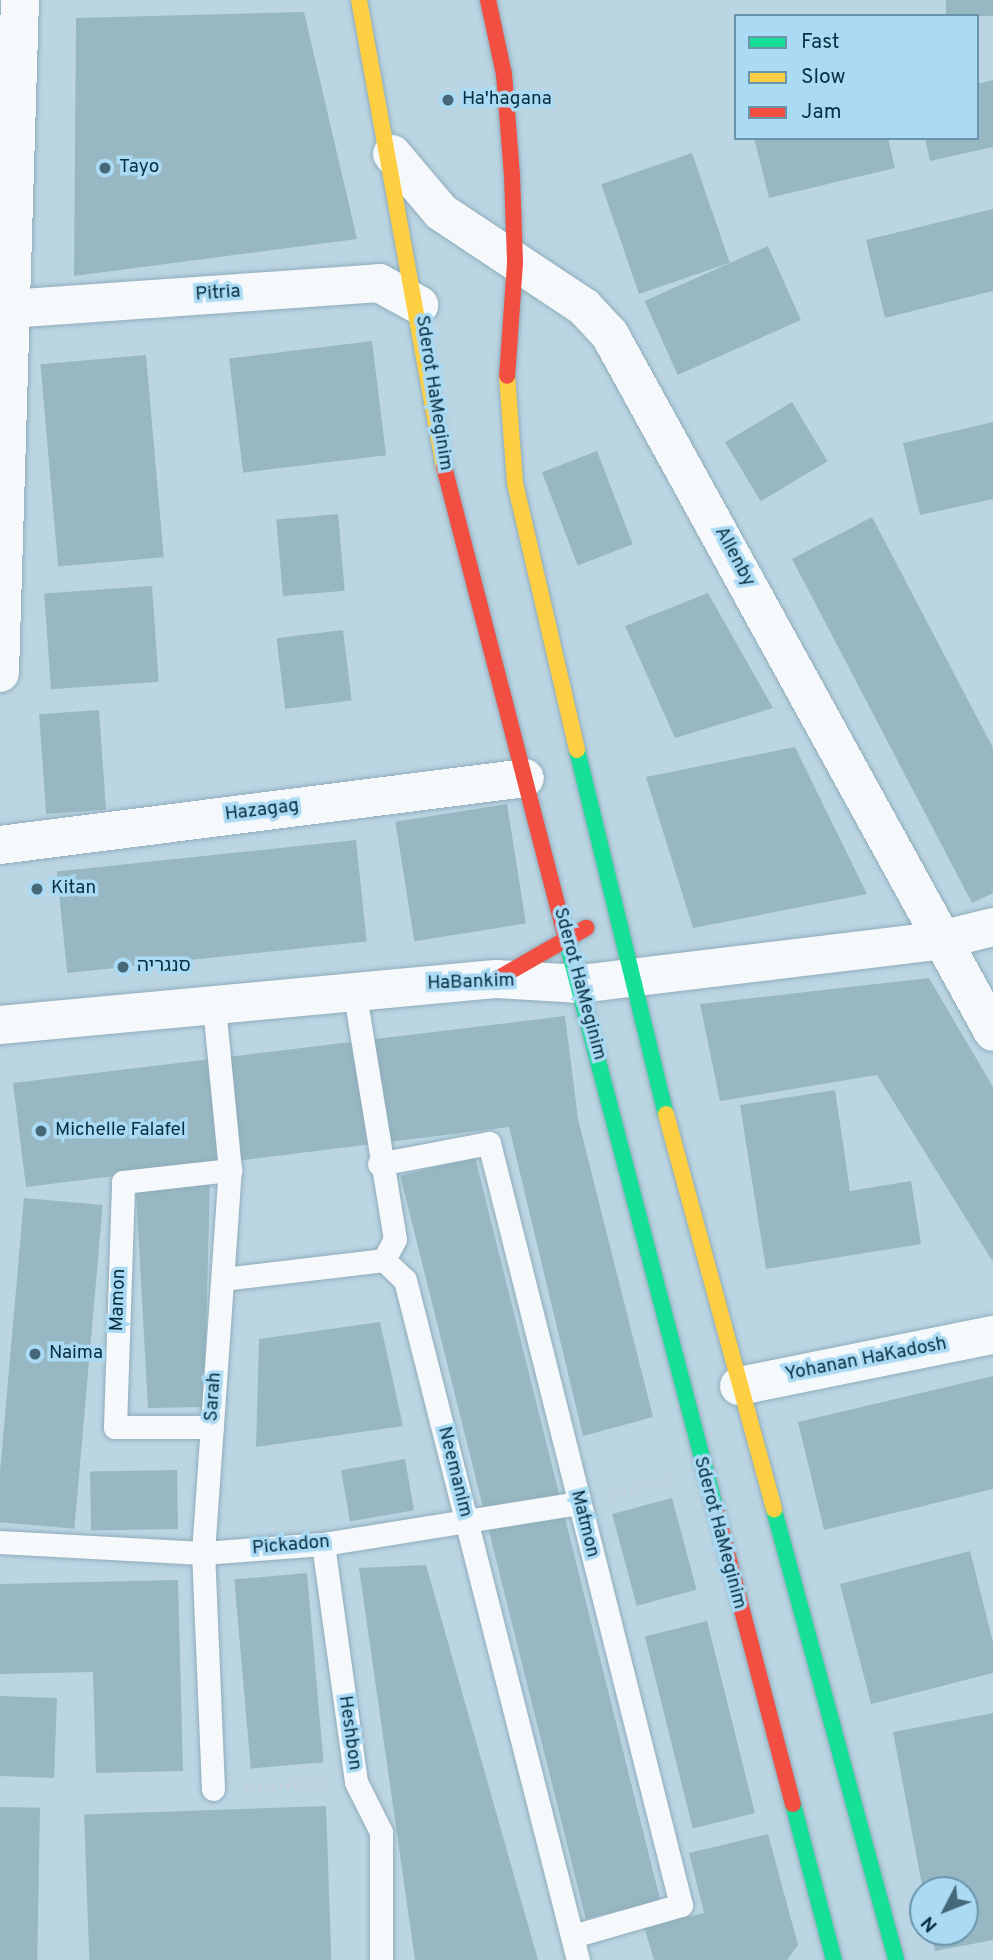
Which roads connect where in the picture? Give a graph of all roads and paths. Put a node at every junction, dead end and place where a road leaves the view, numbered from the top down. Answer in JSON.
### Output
{"nodes":[{"id":1,"x":20,"y":0,"type":"edge"},
{"id":2,"x":359,"y":0,"type":"edge"},
{"id":3,"x":488,"y":0,"type":"edge"},
{"id":4,"x":392,"y":154,"type":"junction"},
{"id":5,"x":515,"y":264,"type":"junction"},
{"id":6,"x":419,"y":305,"type":"junction"},
{"id":7,"x":9,"y":309,"type":"junction"},
{"id":8,"x":0,"y":673,"type":"edge"},
{"id":9,"x":525,"y":778,"type":"junction"},
{"id":10,"x":0,"y":845,"type":"edge"},
{"id":11,"x":611,"y":897,"type":"junction"},
{"id":12,"x":993,"y":927,"type":"edge"},
{"id":13,"x":941,"y":940,"type":"junction"},
{"id":14,"x":568,"y":942,"type":"junction"},
{"id":15,"x":629,"y":976,"type":"junction"},
{"id":16,"x":497,"y":979,"type":"junction"},
{"id":17,"x":580,"y":984,"type":"junction"},
{"id":18,"x":355,"y":989,"type":"junction"},
{"id":19,"x":214,"y":1006,"type":"junction"},
{"id":20,"x":0,"y":1025,"type":"edge"},
{"id":21,"x":993,"y":1032,"type":"edge"},
{"id":22,"x":379,"y":1164,"type":"junction"},
{"id":23,"x":230,"y":1170,"type":"junction"},
{"id":24,"x":384,"y":1260,"type":"junction"},
{"id":25,"x":223,"y":1279,"type":"junction"},
{"id":26,"x":993,"y":1335,"type":"edge"},
{"id":27,"x":739,"y":1386,"type":"junction"},
{"id":28,"x":212,"y":1427,"type":"junction"},
{"id":29,"x":702,"y":1470,"type":"junction"},
{"id":30,"x":579,"y":1503,"type":"junction"},
{"id":31,"x":467,"y":1522,"type":"junction"},
{"id":32,"x":0,"y":1542,"type":"edge"},
{"id":33,"x":323,"y":1544,"type":"junction"},
{"id":34,"x":203,"y":1553,"type":"junction"},
{"id":35,"x":356,"y":1782,"type":"junction"},
{"id":36,"x":213,"y":1789,"type":"joint"},
{"id":37,"x":573,"y":1936,"type":"junction"},
{"id":38,"x":381,"y":1960,"type":"edge"},
{"id":39,"x":578,"y":1960,"type":"edge"},
{"id":40,"x":834,"y":1960,"type":"edge"},
{"id":41,"x":896,"y":1960,"type":"edge"}],
"edges":[{"from":1,"to":7,"type":"street"},
{"from":2,"to":4,"type":"street","name":"Sderot HaMeginim"},
{"from":3,"to":5,"type":"street"},
{"from":4,"to":5,"type":"street","name":"Allenby"},
{"from":4,"to":6,"type":"street","name":"Sderot HaMeginim"},
{"from":5,"to":11,"type":"street"},
{"from":5,"to":13,"type":"street","name":"Allenby"},
{"from":6,"to":7,"type":"street","name":"Pitria"},
{"from":6,"to":9,"type":"street","name":"Sderot HaMeginim"},
{"from":7,"to":8,"type":"street"},
{"from":9,"to":10,"type":"street","name":"Hazagag"},
{"from":9,"to":14,"type":"street","name":"Sderot HaMeginim"},
{"from":11,"to":14,"type":"street"},
{"from":11,"to":15,"type":"street"},
{"from":12,"to":13,"type":"street","name":"HaBankim"},
{"from":13,"to":15,"type":"street","name":"HaBankim"},
{"from":13,"to":21,"type":"street","name":"Allenby"},
{"from":14,"to":16,"type":"street"},
{"from":14,"to":17,"type":"street","name":"Sderot HaMeginim"},
{"from":15,"to":17,"type":"street","name":"HaBankim"},
{"from":15,"to":27,"type":"street"},
{"from":16,"to":17,"type":"street","name":"HaBankim"},
{"from":16,"to":18,"type":"street","name":"HaBankim"},
{"from":17,"to":29,"type":"street","name":"Sderot HaMeginim"},
{"from":18,"to":19,"type":"street","name":"HaBankim"},
{"from":18,"to":22,"type":"lane"},
{"from":19,"to":20,"type":"street","name":"HaBankim"},
{"from":19,"to":23,"type":"lane","name":"Sarah"},
{"from":22,"to":24,"type":"lane"},
{"from":22,"to":30,"type":"lane","name":"Matmon"},
{"from":23,"to":25,"type":"lane","name":"Sarah"},
{"from":23,"to":28,"type":"lane","name":"Mamon"},
{"from":24,"to":25,"type":"lane"},
{"from":24,"to":31,"type":"lane","name":"Neemanim"},
{"from":25,"to":28,"type":"lane","name":"Sarah"},
{"from":26,"to":27,"type":"street","name":"Yohanan HaKadosh"},
{"from":27,"to":41,"type":"street"},
{"from":28,"to":34,"type":"lane","name":"Sarah"},
{"from":29,"to":30,"type":"path"},
{"from":29,"to":40,"type":"street","name":"Sderot HaMeginim"},
{"from":30,"to":31,"type":"lane","name":"Pickadon"},
{"from":30,"to":37,"type":"lane","name":"Matmon"},
{"from":31,"to":33,"type":"lane","name":"Pickadon"},
{"from":31,"to":37,"type":"lane","name":"Neemanim"},
{"from":32,"to":34,"type":"lane","name":"Pickadon"},
{"from":33,"to":34,"type":"lane","name":"Pickadon"},
{"from":33,"to":35,"type":"lane","name":"Heshbon"},
{"from":34,"to":36,"type":"lane","name":"Sarah"},
{"from":35,"to":36,"type":"path"},
{"from":35,"to":38,"type":"lane","name":"Heshbon"},
{"from":37,"to":39,"type":"lane","name":"Neemanim"}]}
